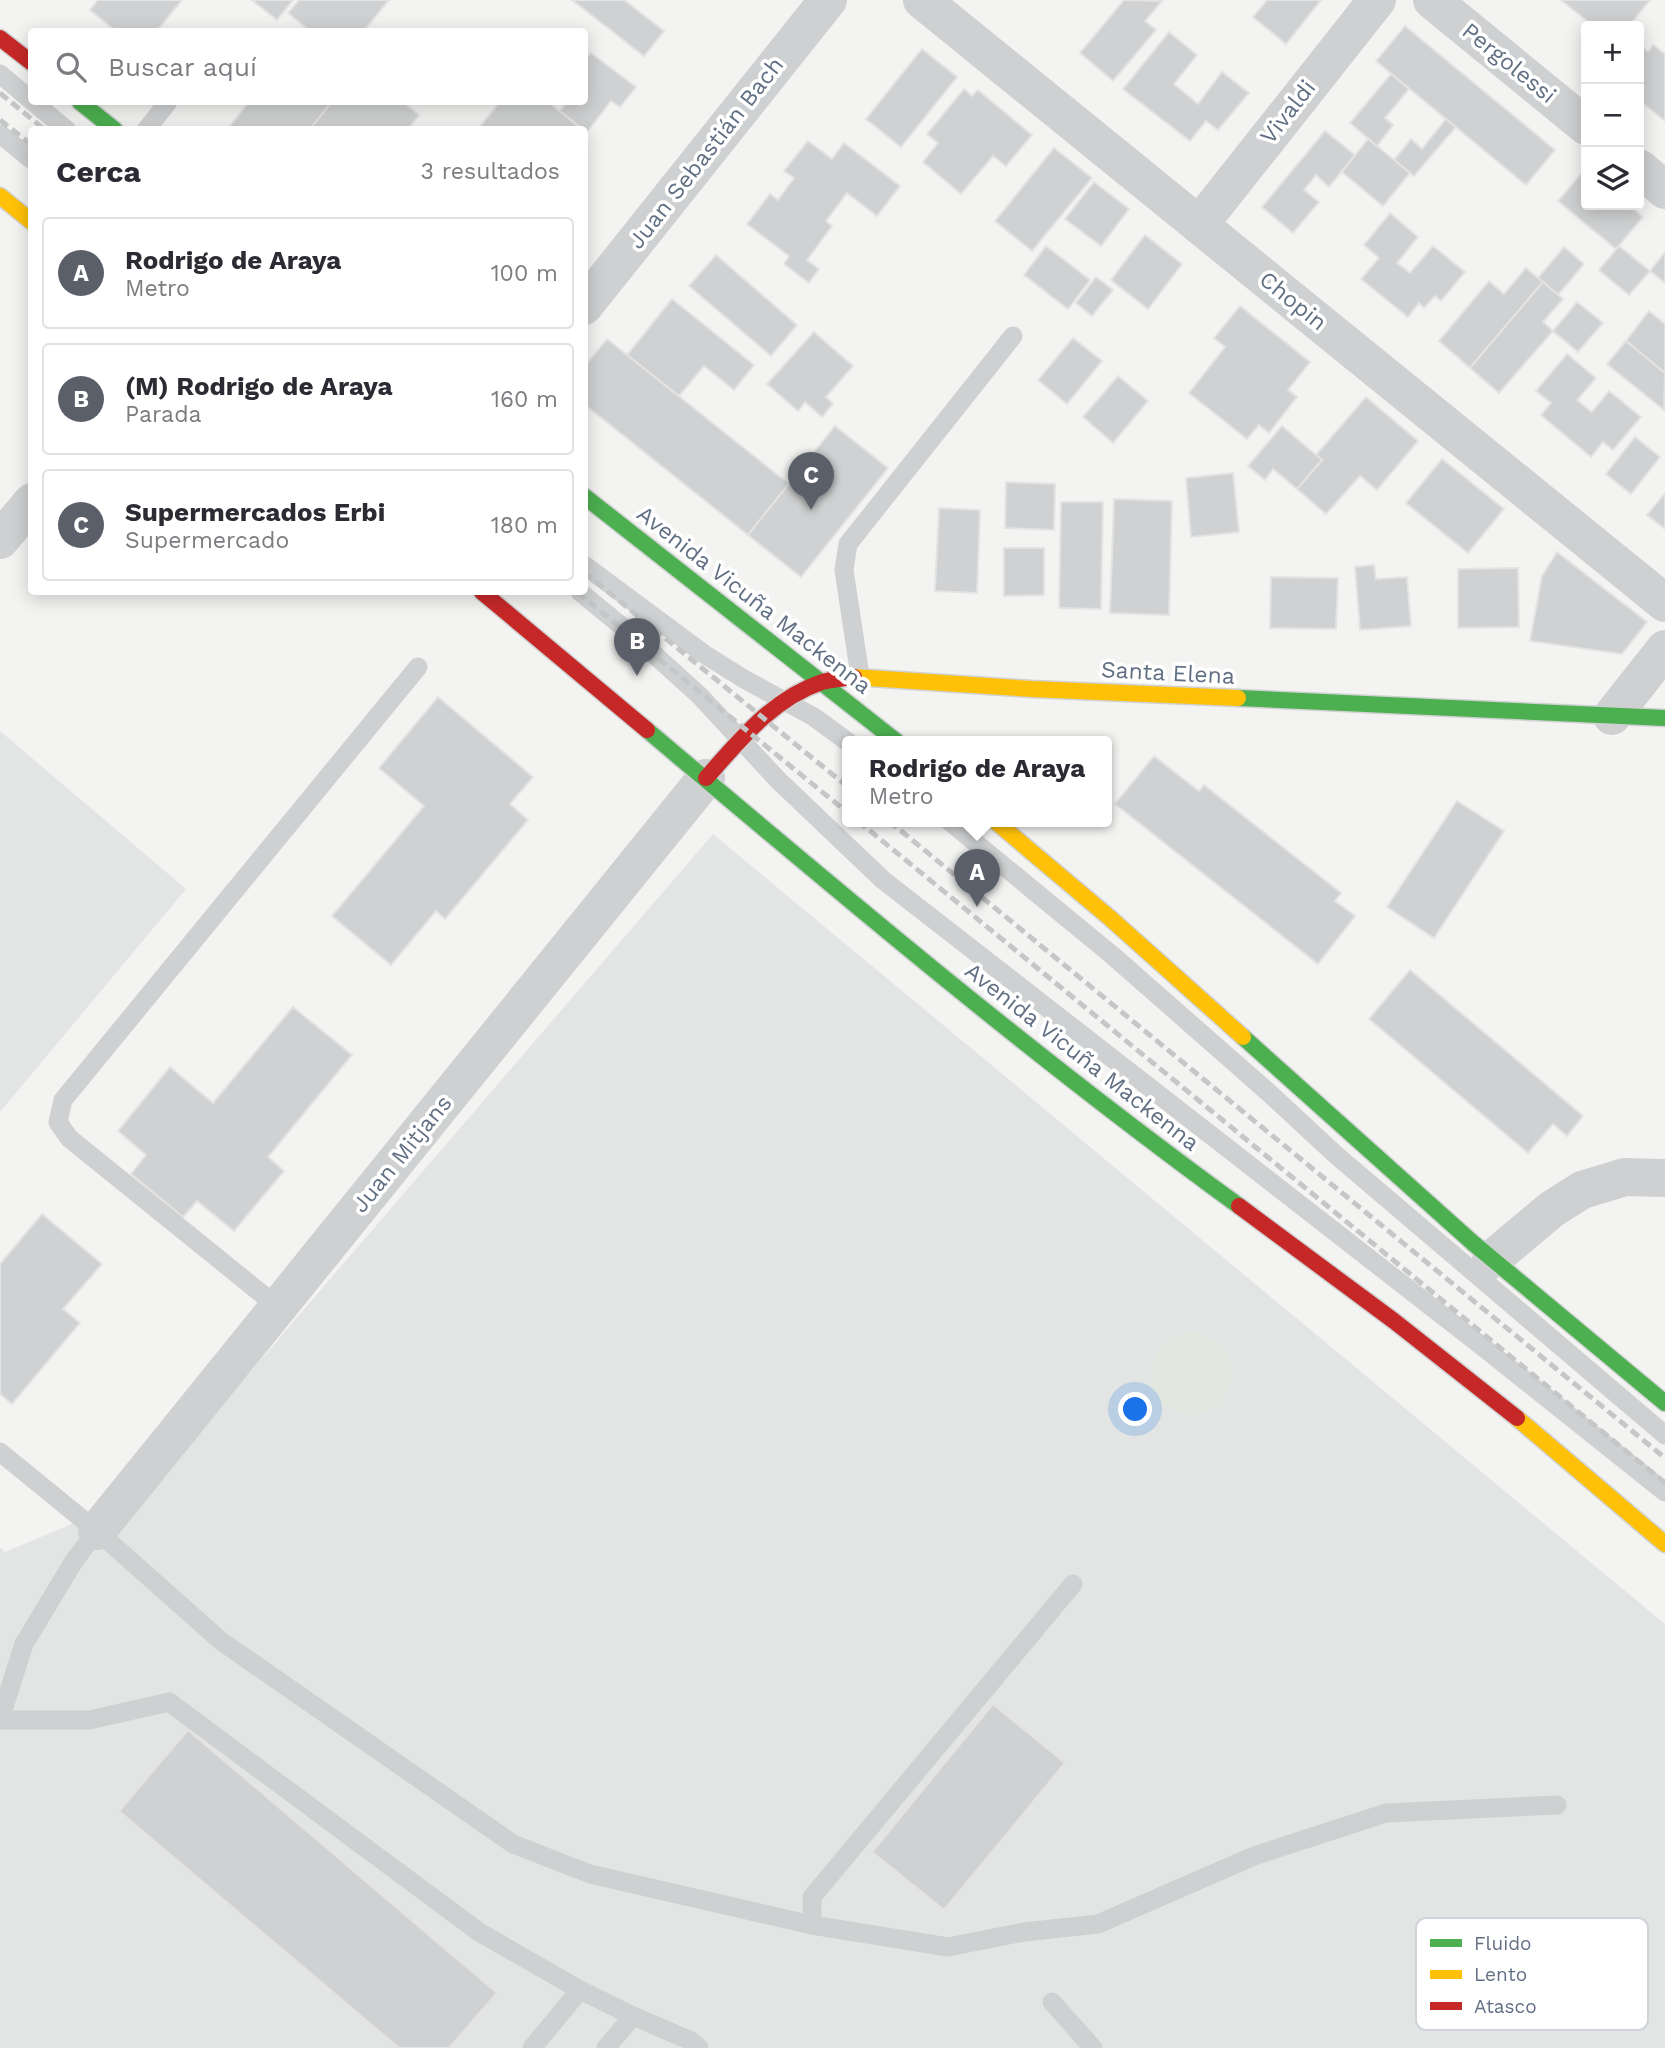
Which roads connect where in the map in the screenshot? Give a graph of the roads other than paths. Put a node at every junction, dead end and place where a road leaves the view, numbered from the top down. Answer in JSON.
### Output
{"nodes":[{"id":1,"x":828,"y":0,"type":"edge"},
{"id":2,"x":922,"y":0,"type":"edge"},
{"id":3,"x":1377,"y":0,"type":"edge"},
{"id":4,"x":1432,"y":0,"type":"edge"},
{"id":5,"x":0,"y":37,"type":"edge"},
{"id":6,"x":28,"y":60,"type":"edge"},
{"id":7,"x":0,"y":74,"type":"edge"},
{"id":8,"x":28,"y":98,"type":"edge"},
{"id":9,"x":37,"y":105,"type":"edge"},
{"id":10,"x":84,"y":105,"type":"edge"},
{"id":11,"x":166,"y":105,"type":"edge"},
{"id":12,"x":1581,"y":122,"type":"edge"},
{"id":13,"x":62,"y":126,"type":"edge"},
{"id":14,"x":110,"y":126,"type":"edge"},
{"id":15,"x":149,"y":126,"type":"edge"},
{"id":16,"x":0,"y":134,"type":"edge"},
{"id":17,"x":28,"y":157,"type":"edge"},
{"id":18,"x":1644,"y":172,"type":"edge"},
{"id":19,"x":1665,"y":190,"type":"edge"},
{"id":20,"x":0,"y":196,"type":"edge"},
{"id":21,"x":28,"y":219,"type":"edge"},
{"id":22,"x":1199,"y":225,"type":"junction"},
{"id":23,"x":588,"y":301,"type":"edge"},
{"id":24,"x":1013,"y":336,"type":"dead end"},
{"id":25,"x":588,"y":499,"type":"edge"},
{"id":26,"x":28,"y":507,"type":"edge"},
{"id":27,"x":0,"y":540,"type":"edge"},
{"id":28,"x":588,"y":568,"type":"edge"},
{"id":29,"x":486,"y":595,"type":"edge"},
{"id":30,"x":584,"y":595,"type":"edge"},
{"id":31,"x":1665,"y":603,"type":"edge"},
{"id":32,"x":1665,"y":649,"type":"edge"},
{"id":33,"x":418,"y":667,"type":"dead end"},
{"id":34,"x":860,"y":676,"type":"junction"},
{"id":35,"x":822,"y":682,"type":"junction"},
{"id":36,"x":785,"y":700,"type":"junction"},
{"id":37,"x":1612,"y":716,"type":"junction"},
{"id":38,"x":1665,"y":718,"type":"edge"},
{"id":39,"x":890,"y":736,"type":"edge"},
{"id":40,"x":842,"y":738,"type":"edge"},
{"id":41,"x":741,"y":740,"type":"junction"},
{"id":42,"x":706,"y":778,"type":"junction"},
{"id":43,"x":956,"y":827,"type":"edge"},
{"id":44,"x":1002,"y":827,"type":"edge"},
{"id":45,"x":1665,"y":1178,"type":"edge"},
{"id":46,"x":1491,"y":1260,"type":"junction"},
{"id":47,"x":278,"y":1307,"type":"junction"},
{"id":48,"x":1665,"y":1403,"type":"edge"},
{"id":49,"x":1665,"y":1434,"type":"edge"},
{"id":50,"x":0,"y":1452,"type":"edge"},
{"id":51,"x":1665,"y":1492,"type":"edge"},
{"id":52,"x":97,"y":1531,"type":"junction"},
{"id":53,"x":1665,"y":1544,"type":"edge"},
{"id":54,"x":1073,"y":1584,"type":"dead end"},
{"id":55,"x":0,"y":1720,"type":"edge"},
{"id":56,"x":1557,"y":1805,"type":"dead end"},
{"id":57,"x":812,"y":1926,"type":"junction"},
{"id":58,"x":580,"y":1990,"type":"junction"},
{"id":59,"x":1052,"y":2002,"type":"dead end"},
{"id":60,"x":633,"y":2017,"type":"junction"},
{"id":61,"x":692,"y":2046,"type":"edge"},
{"id":62,"x":531,"y":2048,"type":"edge"},
{"id":63,"x":606,"y":2048,"type":"edge"},
{"id":64,"x":1093,"y":2048,"type":"edge"}],
"edges":[{"from":1,"to":23,"type":"street","name":"Juan Sebastián Bach"},
{"from":2,"to":22,"type":"street","name":"Chopin"},
{"from":3,"to":22,"type":"street","name":"Vivaldi"},
{"from":4,"to":12,"type":"street","name":"Pergolessi"},
{"from":5,"to":6,"type":"main road"},
{"from":7,"to":8,"type":"lane"},
{"from":9,"to":13,"type":"lane"},
{"from":10,"to":14,"type":"main road"},
{"from":11,"to":15,"type":"lane"},
{"from":16,"to":17,"type":"lane"},
{"from":18,"to":19,"type":"street"},
{"from":20,"to":21,"type":"main road"},
{"from":22,"to":31,"type":"street","name":"Chopin"},
{"from":24,"to":34,"type":"lane"},
{"from":25,"to":35,"type":"main road","name":"Avenida Vicuña Mackenna"},
{"from":26,"to":27,"type":"street"},
{"from":28,"to":36,"type":"lane"},
{"from":29,"to":42,"type":"main road","name":"Avenida Vicuña Mackenna"},
{"from":30,"to":41,"type":"lane"},
{"from":32,"to":37,"type":"street"},
{"from":33,"to":47,"type":"lane"},
{"from":34,"to":35,"type":"main road","name":"Santa Elena"},
{"from":34,"to":37,"type":"main road","name":"Santa Elena"},
{"from":35,"to":36,"type":"main road","name":"Santa Elena"},
{"from":35,"to":39,"type":"main road","name":"Avenida Vicuña Mackenna"},
{"from":36,"to":40,"type":"lane"},
{"from":36,"to":41,"type":"main road","name":"Santa Elena"},
{"from":37,"to":38,"type":"main road","name":"Santa Elena"},
{"from":41,"to":42,"type":"main road","name":"Santa Elena"},
{"from":41,"to":51,"type":"lane"},
{"from":42,"to":47,"type":"street","name":"Juan Mitjans"},
{"from":42,"to":53,"type":"main road","name":"Avenida Vicuña Mackenna"},
{"from":43,"to":49,"type":"lane"},
{"from":44,"to":46,"type":"main road"},
{"from":45,"to":46,"type":"street"},
{"from":46,"to":48,"type":"main road"},
{"from":47,"to":52,"type":"street","name":"Juan Mitjans"},
{"from":50,"to":52,"type":"lane"},
{"from":52,"to":55,"type":"lane"},
{"from":52,"to":57,"type":"lane"},
{"from":54,"to":57,"type":"lane"},
{"from":55,"to":58,"type":"lane"},
{"from":56,"to":57,"type":"lane"},
{"from":58,"to":60,"type":"lane"},
{"from":58,"to":62,"type":"lane"},
{"from":59,"to":64,"type":"lane"},
{"from":60,"to":61,"type":"lane"},
{"from":60,"to":63,"type":"lane"}]}
